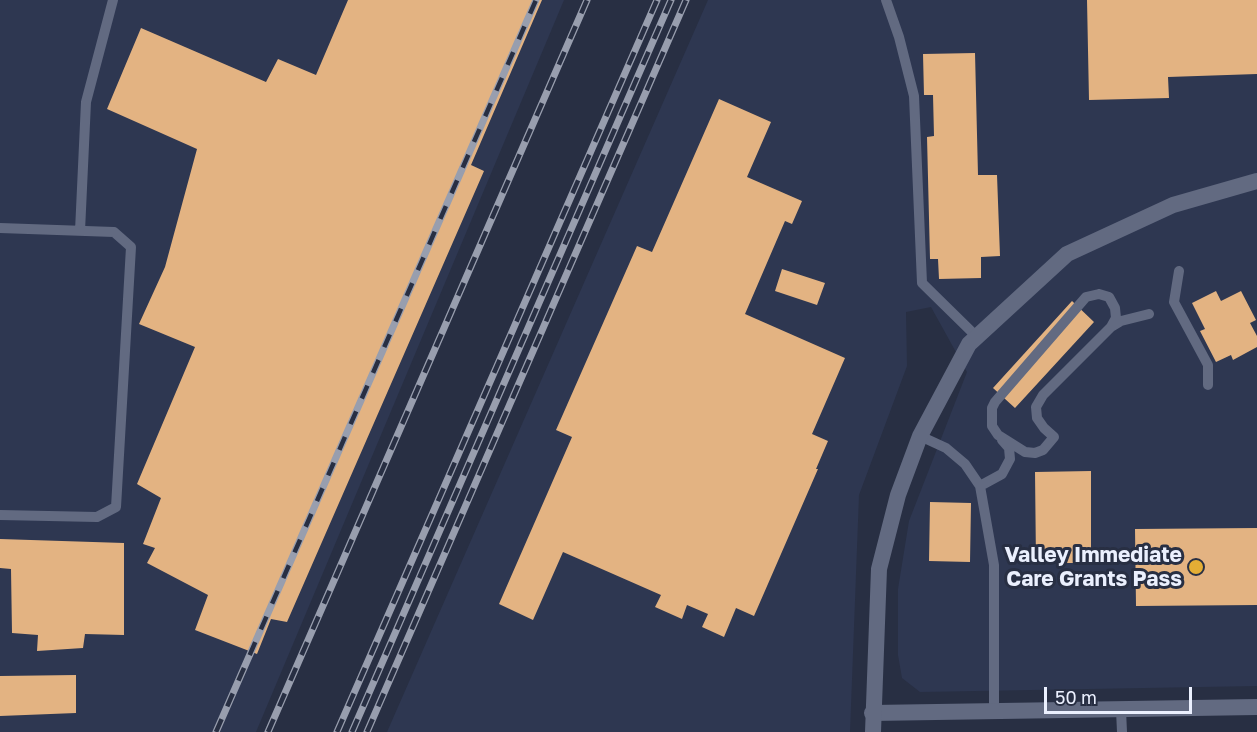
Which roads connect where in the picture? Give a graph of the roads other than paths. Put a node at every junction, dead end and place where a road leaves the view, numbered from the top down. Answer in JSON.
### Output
{"nodes":[{"id":1,"x":113,"y":0,"type":"edge"},
{"id":2,"x":886,"y":0,"type":"edge"},
{"id":3,"x":1257,"y":181,"type":"edge"},
{"id":4,"x":0,"y":228,"type":"edge"},
{"id":5,"x":80,"y":231,"type":"junction"},
{"id":6,"x":1179,"y":271,"type":"dead end"},
{"id":7,"x":1149,"y":314,"type":"dead end"},
{"id":8,"x":1111,"y":327,"type":"junction"},
{"id":9,"x":977,"y":337,"type":"junction"},
{"id":10,"x":1208,"y":385,"type":"dead end"},
{"id":11,"x":998,"y":435,"type":"junction"},
{"id":12,"x":920,"y":436,"type":"junction"},
{"id":13,"x":980,"y":486,"type":"junction"},
{"id":14,"x":0,"y":515,"type":"edge"},
{"id":15,"x":1257,"y":706,"type":"edge"},
{"id":16,"x":1121,"y":710,"type":"junction"},
{"id":17,"x":994,"y":712,"type":"junction"},
{"id":18,"x":873,"y":713,"type":"junction"},
{"id":19,"x":873,"y":732,"type":"edge"},
{"id":20,"x":1122,"y":732,"type":"edge"}],
"edges":[{"from":1,"to":5,"type":"lane"},
{"from":2,"to":9,"type":"lane"},
{"from":3,"to":9,"type":"main road"},
{"from":4,"to":5,"type":"lane"},
{"from":5,"to":14,"type":"lane"},
{"from":6,"to":10,"type":"lane"},
{"from":7,"to":8,"type":"lane"},
{"from":8,"to":11,"type":"lane"},
{"from":8,"to":11,"type":"lane"},
{"from":9,"to":12,"type":"main road"},
{"from":11,"to":13,"type":"lane"},
{"from":12,"to":13,"type":"lane"},
{"from":12,"to":18,"type":"main road"},
{"from":13,"to":17,"type":"lane"},
{"from":15,"to":16,"type":"main road"},
{"from":16,"to":17,"type":"main road"},
{"from":16,"to":20,"type":"lane"},
{"from":17,"to":18,"type":"main road"},
{"from":18,"to":19,"type":"main road"}]}
